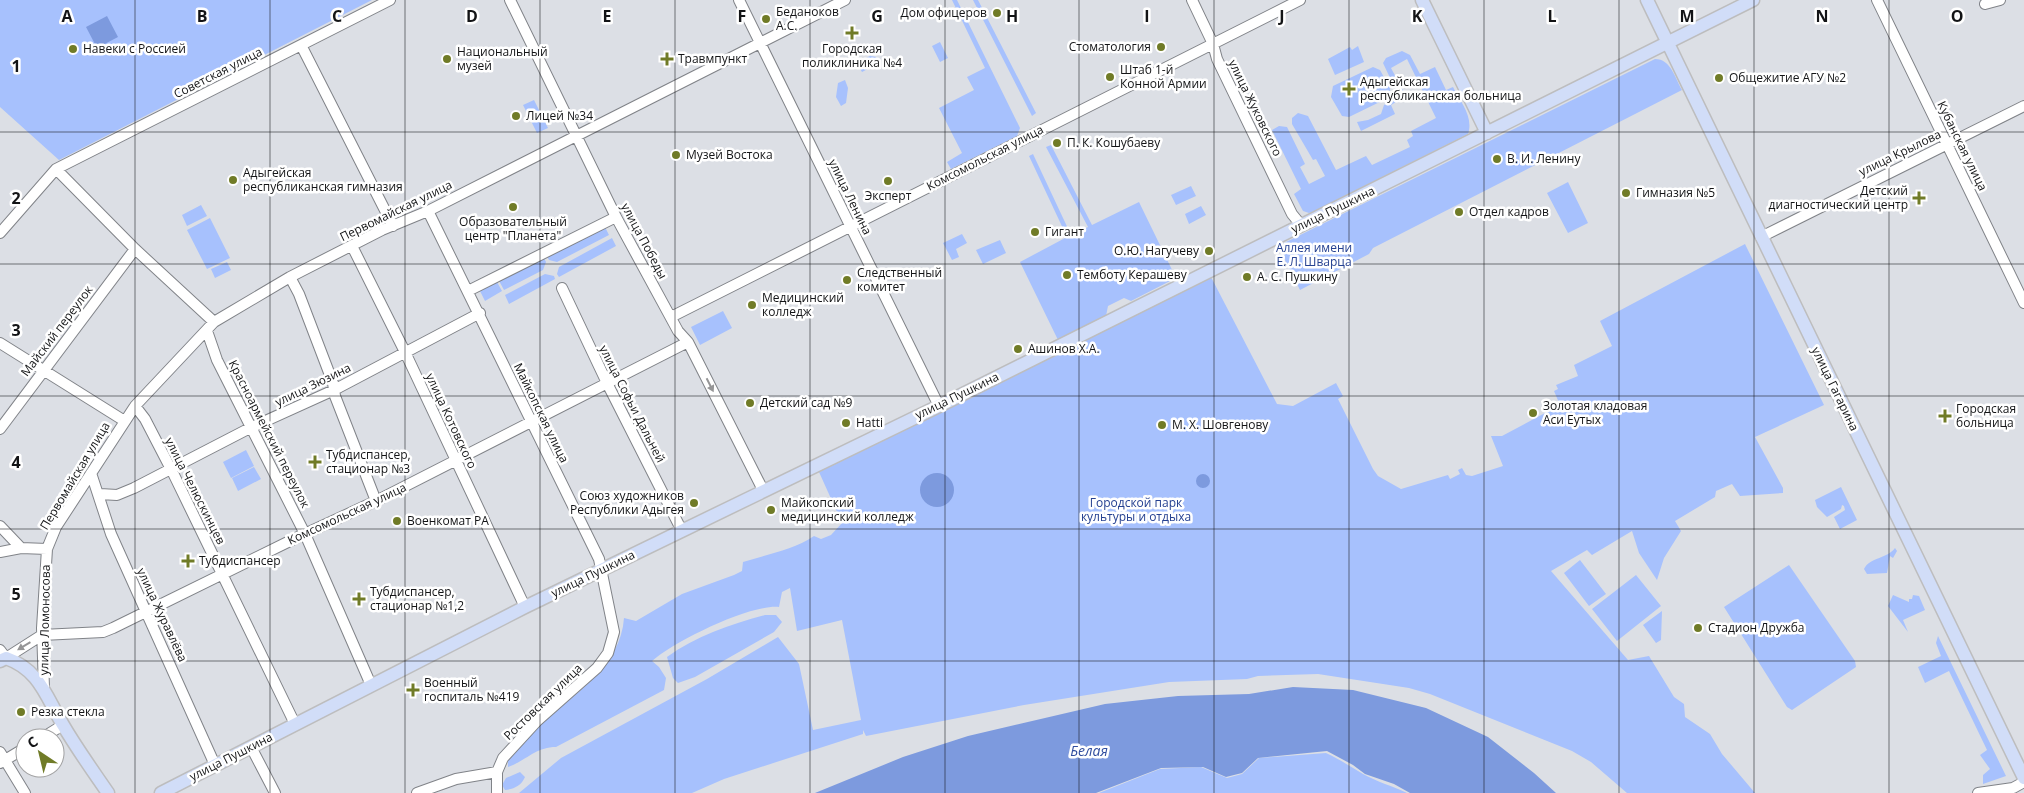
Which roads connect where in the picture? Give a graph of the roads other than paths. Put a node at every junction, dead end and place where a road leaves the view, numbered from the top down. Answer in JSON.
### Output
{"nodes":[{"id":1,"x":390,"y":0,"type":"edge"},
{"id":2,"x":510,"y":0,"type":"edge"},
{"id":3,"x":739,"y":0,"type":"edge"},
{"id":4,"x":845,"y":0,"type":"edge"},
{"id":5,"x":1192,"y":0,"type":"edge"},
{"id":6,"x":1300,"y":0,"type":"edge"},
{"id":7,"x":1422,"y":0,"type":"edge"},
{"id":8,"x":1647,"y":0,"type":"edge"},
{"id":9,"x":1753,"y":0,"type":"edge"},
{"id":10,"x":1878,"y":0,"type":"edge"},
{"id":11,"x":2001,"y":0,"type":"edge"},
{"id":12,"x":2011,"y":0,"type":"edge"},
{"id":13,"x":1985,"y":4,"type":"dead end"},
{"id":14,"x":1668,"y":43,"type":"junction"},
{"id":15,"x":760,"y":44,"type":"junction"},
{"id":16,"x":1213,"y":44,"type":"junction"},
{"id":17,"x":301,"y":45,"type":"junction"},
{"id":18,"x":2024,"y":106,"type":"edge"},
{"id":19,"x":1487,"y":133,"type":"junction"},
{"id":20,"x":576,"y":135,"type":"junction"},
{"id":21,"x":1946,"y":144,"type":"junction"},
{"id":22,"x":56,"y":168,"type":"junction"},
{"id":23,"x":428,"y":211,"type":"junction"},
{"id":24,"x":616,"y":217,"type":"junction"},
{"id":25,"x":1301,"y":225,"type":"junction"},
{"id":26,"x":393,"y":226,"type":"junction"},
{"id":27,"x":850,"y":226,"type":"junction"},
{"id":28,"x":0,"y":232,"type":"edge"},
{"id":29,"x":1761,"y":237,"type":"junction"},
{"id":30,"x":352,"y":246,"type":"junction"},
{"id":31,"x":135,"y":249,"type":"junction"},
{"id":32,"x":290,"y":277,"type":"junction"},
{"id":33,"x":562,"y":288,"type":"dead end"},
{"id":34,"x":468,"y":291,"type":"junction"},
{"id":35,"x":2024,"y":304,"type":"edge"},
{"id":36,"x":480,"y":313,"type":"junction"},
{"id":37,"x":671,"y":317,"type":"junction"},
{"id":38,"x":214,"y":322,"type":"junction"},
{"id":39,"x":207,"y":331,"type":"junction"},
{"id":40,"x":688,"y":342,"type":"junction"},
{"id":41,"x":0,"y":343,"type":"edge"},
{"id":42,"x":405,"y":352,"type":"junction"},
{"id":43,"x":44,"y":370,"type":"junction"},
{"id":44,"x":607,"y":383,"type":"junction"},
{"id":45,"x":334,"y":390,"type":"junction"},
{"id":46,"x":135,"y":406,"type":"junction"},
{"id":47,"x":939,"y":406,"type":"junction"},
{"id":48,"x":124,"y":420,"type":"junction"},
{"id":49,"x":531,"y":421,"type":"junction"},
{"id":50,"x":250,"y":428,"type":"junction"},
{"id":51,"x":0,"y":429,"type":"edge"},
{"id":52,"x":456,"y":462,"type":"junction"},
{"id":53,"x":170,"y":469,"type":"junction"},
{"id":54,"x":91,"y":473,"type":"junction"},
{"id":55,"x":763,"y":490,"type":"junction"},
{"id":56,"x":100,"y":494,"type":"junction"},
{"id":57,"x":376,"y":502,"type":"junction"},
{"id":58,"x":0,"y":526,"type":"edge"},
{"id":59,"x":682,"y":531,"type":"junction"},
{"id":60,"x":305,"y":534,"type":"junction"},
{"id":61,"x":21,"y":548,"type":"junction"},
{"id":62,"x":47,"y":549,"type":"junction"},
{"id":63,"x":0,"y":552,"type":"edge"},
{"id":64,"x":602,"y":569,"type":"junction"},
{"id":65,"x":223,"y":573,"type":"junction"},
{"id":66,"x":525,"y":607,"type":"junction"},
{"id":67,"x":146,"y":612,"type":"junction"},
{"id":68,"x":614,"y":632,"type":"joint"},
{"id":69,"x":42,"y":635,"type":"junction"},
{"id":70,"x":2,"y":656,"type":"edge"},
{"id":71,"x":371,"y":685,"type":"junction"},
{"id":72,"x":44,"y":688,"type":"junction"},
{"id":73,"x":296,"y":724,"type":"junction"},
{"id":74,"x":63,"y":725,"type":"junction"},
{"id":75,"x":58,"y":728,"type":"edge"},
{"id":76,"x":251,"y":746,"type":"junction"},
{"id":77,"x":15,"y":752,"type":"edge"},
{"id":78,"x":1,"y":758,"type":"edge"},
{"id":79,"x":215,"y":765,"type":"junction"},
{"id":80,"x":497,"y":772,"type":"junction"},
{"id":81,"x":2024,"y":778,"type":"edge"},
{"id":82,"x":2024,"y":782,"type":"edge"},
{"id":83,"x":25,"y":793,"type":"edge"},
{"id":84,"x":108,"y":793,"type":"edge"},
{"id":85,"x":161,"y":793,"type":"edge"},
{"id":86,"x":275,"y":793,"type":"edge"},
{"id":87,"x":417,"y":793,"type":"edge"},
{"id":88,"x":497,"y":793,"type":"edge"},
{"id":89,"x":1978,"y":793,"type":"edge"}],
"edges":[{"from":1,"to":17,"type":"street","name":"Советская улица"},
{"from":2,"to":20,"type":"street","name":"улица Победы"},
{"from":3,"to":15,"type":"street","name":"улица Ленина"},
{"from":4,"to":15,"type":"street","name":"Первомайская улица"},
{"from":5,"to":16,"type":"street","name":"улица Жуковского"},
{"from":6,"to":16,"type":"street","name":"Комсомольская улица"},
{"from":7,"to":19,"type":"main road"},
{"from":8,"to":14,"type":"main road","name":"улица Гагарина"},
{"from":9,"to":14,"type":"main road","name":"улица Пушкина"},
{"from":10,"to":21,"type":"street","name":"Кубанская улица"},
{"from":11,"to":12,"type":"street"},
{"from":11,"to":13,"type":"street"},
{"from":14,"to":19,"type":"main road","name":"улица Пушкина"},
{"from":14,"to":29,"type":"main road","name":"улица Гагарина"},
{"from":15,"to":20,"type":"street","name":"Первомайская улица"},
{"from":15,"to":27,"type":"street","name":"улица Ленина"},
{"from":16,"to":25,"type":"street","name":"улица Жуковского"},
{"from":16,"to":27,"type":"street","name":"Комсомольская улица"},
{"from":17,"to":22,"type":"street","name":"Советская улица"},
{"from":17,"to":26,"type":"street"},
{"from":18,"to":21,"type":"street","name":"улица Крылова"},
{"from":19,"to":25,"type":"main road","name":"улица Пушкина"},
{"from":20,"to":23,"type":"street","name":"Первомайская улица"},
{"from":20,"to":24,"type":"street","name":"улица Победы"},
{"from":21,"to":29,"type":"street","name":"улица Крылова"},
{"from":21,"to":35,"type":"street","name":"Кубанская улица"},
{"from":22,"to":28,"type":"street"},
{"from":22,"to":31,"type":"street"},
{"from":23,"to":26,"type":"street","name":"Первомайская улица"},
{"from":23,"to":34,"type":"street","name":"Майкопская улица"},
{"from":24,"to":34,"type":"street"},
{"from":24,"to":37,"type":"street","name":"улица Победы"},
{"from":25,"to":47,"type":"main road","name":"улица Пушкина"},
{"from":26,"to":30,"type":"street","name":"Первомайская улица"},
{"from":27,"to":37,"type":"street","name":"Комсомольская улица"},
{"from":27,"to":47,"type":"street","name":"улица Ленина"},
{"from":29,"to":81,"type":"main road","name":"улица Гагарина"},
{"from":30,"to":32,"type":"street","name":"Первомайская улица"},
{"from":30,"to":42,"type":"street","name":"улица Котовского"},
{"from":31,"to":38,"type":"street"},
{"from":31,"to":43,"type":"street","name":"Майский переулок"},
{"from":32,"to":38,"type":"street","name":"Первомайская улица"},
{"from":32,"to":45,"type":"street"},
{"from":33,"to":44,"type":"street","name":"улица Софьи Дальней"},
{"from":34,"to":36,"type":"street","name":"Майкопская улица"},
{"from":36,"to":42,"type":"street","name":"улица Зюзина"},
{"from":36,"to":49,"type":"street","name":"Майкопская улица"},
{"from":37,"to":40,"type":"street","name":"улица Победы"},
{"from":38,"to":39,"type":"street","name":"Первомайская улица"},
{"from":39,"to":46,"type":"street","name":"Первомайская улица"},
{"from":39,"to":50,"type":"street","name":"Красноармейский переулок"},
{"from":40,"to":44,"type":"street","name":"Комсомольская улица"},
{"from":40,"to":55,"type":"street","name":"улица Победы","one_way":true},
{"from":41,"to":43,"type":"street"},
{"from":42,"to":45,"type":"street","name":"улица Зюзина"},
{"from":42,"to":52,"type":"street","name":"улица Котовского"},
{"from":43,"to":48,"type":"street"},
{"from":43,"to":51,"type":"street","name":"Майский переулок"},
{"from":44,"to":49,"type":"street","name":"Комсомольская улица"},
{"from":44,"to":59,"type":"street","name":"улица Софьи Дальней"},
{"from":45,"to":50,"type":"street","name":"улица Зюзина"},
{"from":45,"to":57,"type":"street"},
{"from":46,"to":48,"type":"street","name":"Первомайская улица"},
{"from":46,"to":53,"type":"street","name":"улица Челюскинцев"},
{"from":47,"to":55,"type":"main road","name":"улица Пушкина"},
{"from":48,"to":54,"type":"street","name":"Первомайская улица"},
{"from":49,"to":52,"type":"street","name":"Комсомольская улица"},
{"from":49,"to":64,"type":"street","name":"Майкопская улица"},
{"from":50,"to":53,"type":"street","name":"улица Зюзина"},
{"from":50,"to":60,"type":"street","name":"Красноармейский переулок"},
{"from":52,"to":57,"type":"street","name":"Комсомольская улица"},
{"from":52,"to":66,"type":"street","name":"улица Котовского"},
{"from":53,"to":56,"type":"street","name":"улица Зюзина"},
{"from":53,"to":65,"type":"street","name":"улица Челюскинцев"},
{"from":54,"to":56,"type":"street","name":"улица Журавлёва"},
{"from":54,"to":62,"type":"street","name":"Первомайская улица"},
{"from":55,"to":59,"type":"main road","name":"улица Пушкина"},
{"from":56,"to":67,"type":"street","name":"улица Журавлёва"},
{"from":57,"to":60,"type":"street","name":"Комсомольская улица"},
{"from":58,"to":61,"type":"street"},
{"from":59,"to":64,"type":"main road","name":"улица Пушкина"},
{"from":60,"to":65,"type":"street","name":"Комсомольская улица"},
{"from":60,"to":71,"type":"street","name":"Красноармейский переулок"},
{"from":61,"to":62,"type":"street","name":"улица Ломоносова"},
{"from":61,"to":63,"type":"street"},
{"from":62,"to":69,"type":"street","name":"улица Ломоносова"},
{"from":64,"to":66,"type":"main road","name":"улица Пушкина"},
{"from":64,"to":68,"type":"street","name":"Майкопская улица"},
{"from":65,"to":67,"type":"street","name":"Комсомольская улица"},
{"from":65,"to":73,"type":"street","name":"улица Челюскинцев"},
{"from":66,"to":71,"type":"main road","name":"улица Пушкина"},
{"from":67,"to":69,"type":"street","name":"Комсомольская улица"},
{"from":67,"to":79,"type":"street","name":"улица Журавлёва"},
{"from":68,"to":80,"type":"street","name":"Ростовская улица"},
{"from":69,"to":70,"type":"street","name":"Комсомольская улица","one_way":true},
{"from":69,"to":72,"type":"street","name":"улица Ломоносова"},
{"from":70,"to":72,"type":"main road"},
{"from":71,"to":73,"type":"main road","name":"улица Пушкина"},
{"from":72,"to":74,"type":"main road"},
{"from":73,"to":76,"type":"main road","name":"улица Пушкина"},
{"from":74,"to":75,"type":"street"},
{"from":74,"to":84,"type":"main road"},
{"from":76,"to":79,"type":"main road","name":"улица Пушкина"},
{"from":76,"to":86,"type":"street"},
{"from":77,"to":78,"type":"street"},
{"from":78,"to":83,"type":"street"},
{"from":79,"to":85,"type":"main road","name":"улица Пушкина"},
{"from":80,"to":87,"type":"street"},
{"from":80,"to":88,"type":"street"},
{"from":82,"to":89,"type":"street"}]}
